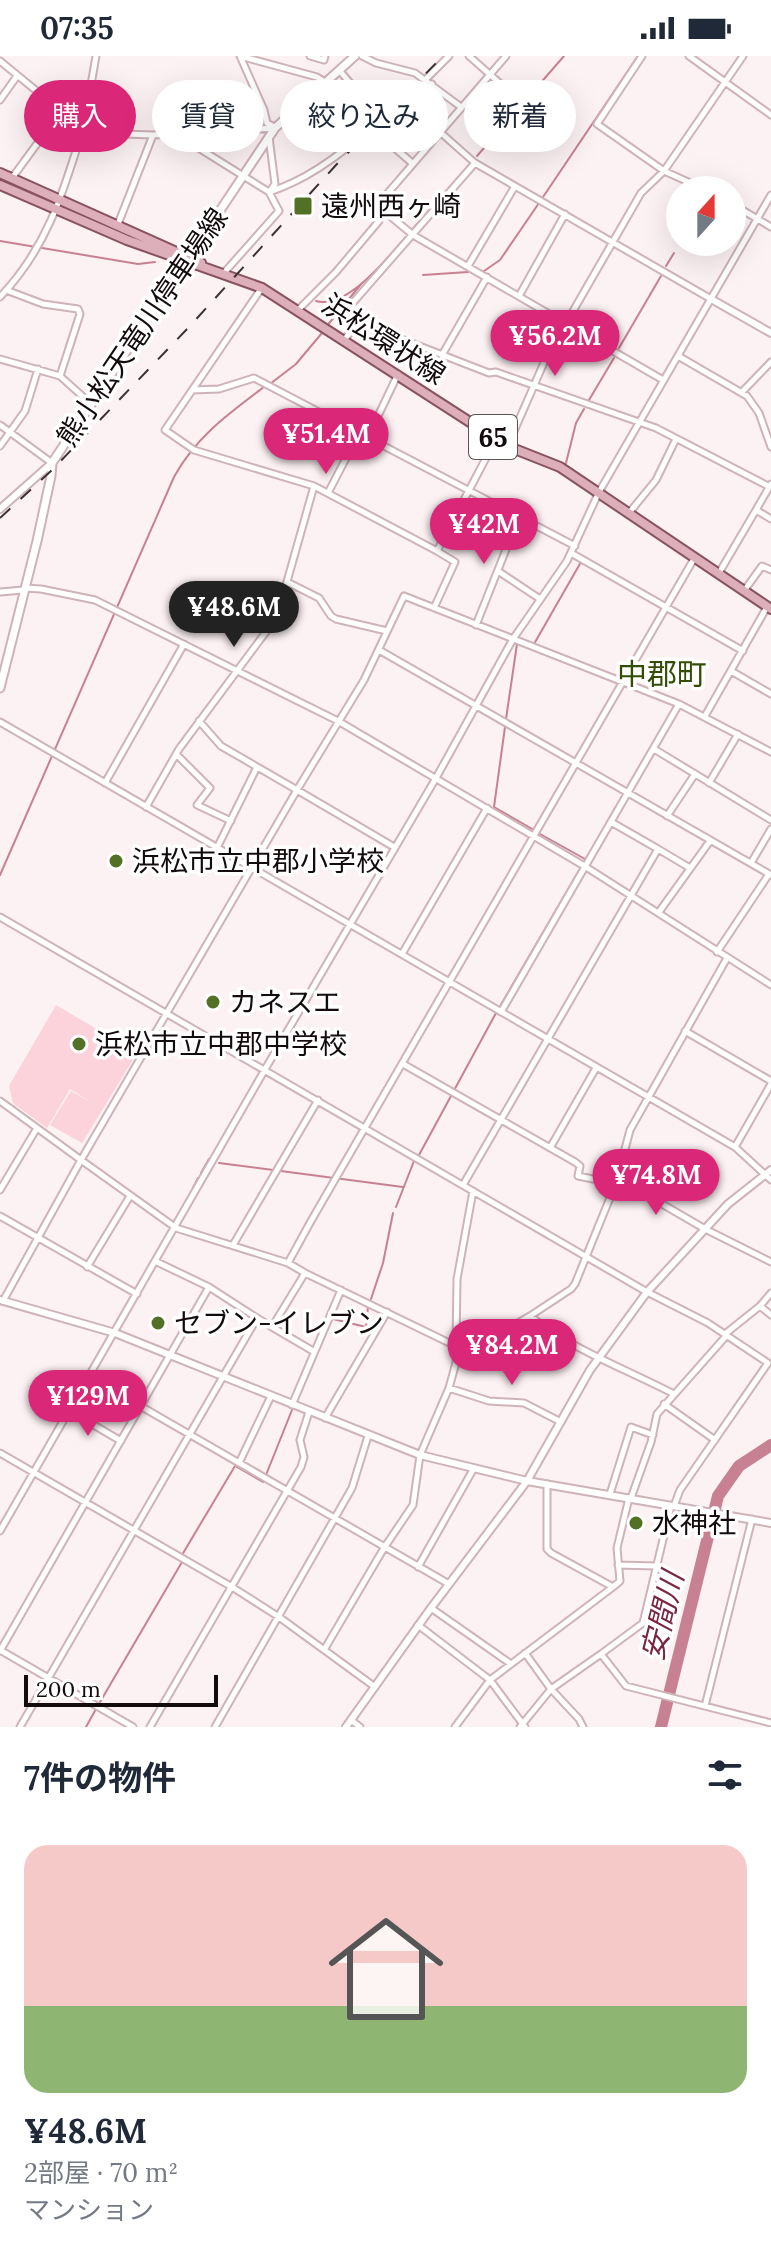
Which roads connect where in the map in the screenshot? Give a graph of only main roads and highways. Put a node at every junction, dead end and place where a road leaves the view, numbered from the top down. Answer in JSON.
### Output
{"nodes":[{"id":1,"x":355,"y":56,"type":"edge"},
{"id":2,"x":0,"y":173,"type":"edge"},
{"id":3,"x":0,"y":185,"type":"edge"},
{"id":4,"x":58,"y":204,"type":"junction"},
{"id":5,"x":187,"y":260,"type":"junction"},
{"id":6,"x":769,"y":608,"type":"edge"},
{"id":7,"x":0,"y":688,"type":"edge"}],
"edges":[{"from":1,"to":5,"type":"main road","name":"熊小松天竜川停車場線"},
{"from":2,"to":4,"type":"main road","name":"浜松環状線","number":"65"},
{"from":3,"to":4,"type":"main road","name":"浜松環状線","number":"65"},
{"from":4,"to":5,"type":"main road","name":"浜松環状線","number":"65"},
{"from":4,"to":5,"type":"main road","name":"浜松環状線","number":"65"},
{"from":5,"to":6,"type":"main road","name":"浜松環状線","number":"65"},
{"from":5,"to":7,"type":"main road","name":"熊小松天竜川停車場線"}]}
